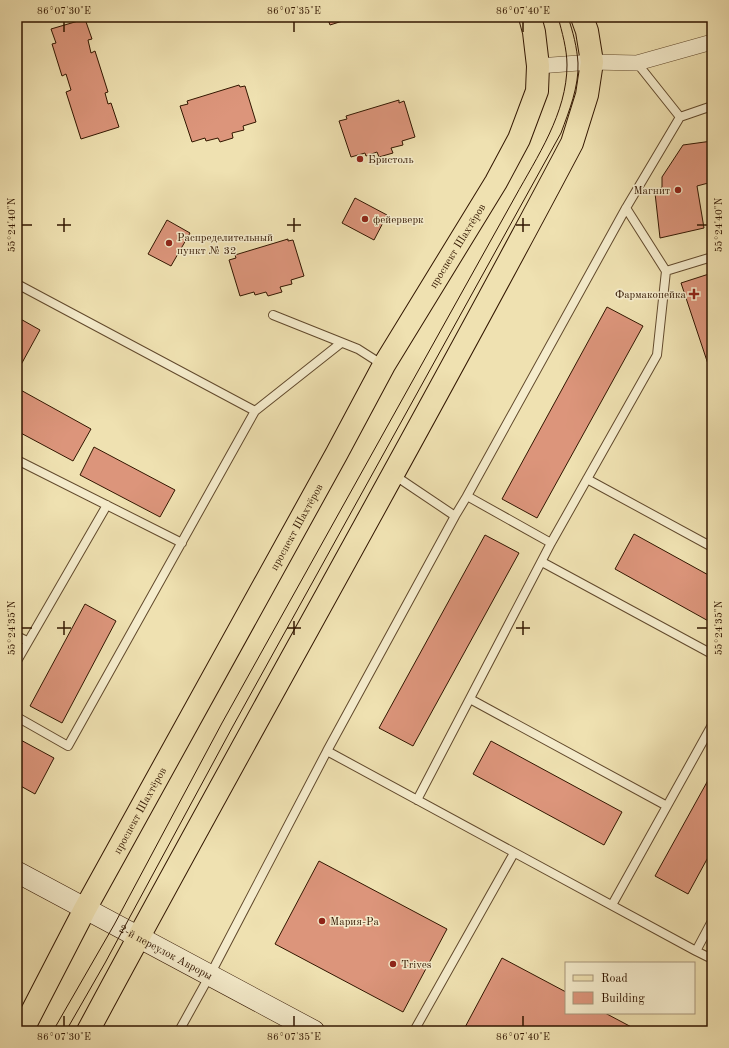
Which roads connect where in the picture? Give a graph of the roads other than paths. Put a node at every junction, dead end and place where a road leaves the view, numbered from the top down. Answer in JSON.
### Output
{"nodes":[{"id":1,"x":530,"y":17,"type":"edge"},
{"id":2,"x":582,"y":17,"type":"edge"},
{"id":3,"x":712,"y":42,"type":"edge"},
{"id":4,"x":592,"y":62,"type":"junction"},
{"id":5,"x":637,"y":63,"type":"junction"},
{"id":6,"x":538,"y":66,"type":"junction"},
{"id":7,"x":712,"y":106,"type":"edge"},
{"id":8,"x":680,"y":117,"type":"junction"},
{"id":9,"x":626,"y":208,"type":"junction"},
{"id":10,"x":712,"y":257,"type":"edge"},
{"id":11,"x":666,"y":271,"type":"junction"},
{"id":12,"x":17,"y":284,"type":"edge"},
{"id":13,"x":273,"y":315,"type":"dead end"},
{"id":14,"x":341,"y":343,"type":"junction"},
{"id":15,"x":384,"y":365,"type":"junction"},
{"id":16,"x":255,"y":411,"type":"junction"},
{"id":17,"x":17,"y":460,"type":"edge"},
{"id":18,"x":393,"y":474,"type":"junction"},
{"id":19,"x":587,"y":479,"type":"junction"},
{"id":20,"x":467,"y":496,"type":"junction"},
{"id":21,"x":107,"y":505,"type":"junction"},
{"id":22,"x":455,"y":516,"type":"junction"},
{"id":23,"x":182,"y":543,"type":"junction"},
{"id":24,"x":551,"y":543,"type":"junction"},
{"id":25,"x":712,"y":547,"type":"edge"},
{"id":26,"x":542,"y":562,"type":"junction"},
{"id":27,"x":17,"y":636,"type":"edge"},
{"id":28,"x":27,"y":641,"type":"junction"},
{"id":29,"x":712,"y":654,"type":"edge"},
{"id":30,"x":17,"y":661,"type":"edge"},
{"id":31,"x":470,"y":699,"type":"junction"},
{"id":32,"x":17,"y":717,"type":"edge"},
{"id":33,"x":712,"y":725,"type":"edge"},
{"id":34,"x":327,"y":751,"type":"junction"},
{"id":35,"x":417,"y":800,"type":"junction"},
{"id":36,"x":667,"y":806,"type":"junction"},
{"id":37,"x":514,"y":853,"type":"junction"},
{"id":38,"x":17,"y":872,"type":"edge"},
{"id":39,"x":612,"y":905,"type":"junction"},
{"id":40,"x":85,"y":909,"type":"junction"},
{"id":41,"x":712,"y":921,"type":"edge"},
{"id":42,"x":138,"y":937,"type":"junction"},
{"id":43,"x":696,"y":951,"type":"junction"},
{"id":44,"x":712,"y":959,"type":"edge"},
{"id":45,"x":210,"y":975,"type":"junction"},
{"id":46,"x":22,"y":1031,"type":"edge"},
{"id":47,"x":88,"y":1031,"type":"edge"},
{"id":48,"x":179,"y":1031,"type":"edge"},
{"id":49,"x":314,"y":1031,"type":"edge"},
{"id":50,"x":414,"y":1031,"type":"edge"}],
"edges":[{"from":1,"to":6,"type":"main road","name":"проспект Шахтёров"},
{"from":2,"to":4,"type":"main road"},
{"from":3,"to":5,"type":"street"},
{"from":4,"to":5,"type":"street"},
{"from":4,"to":6,"type":"street"},
{"from":4,"to":18,"type":"main road"},
{"from":5,"to":8,"type":"lane"},
{"from":6,"to":15,"type":"main road","name":"проспект Шахтёров"},
{"from":7,"to":8,"type":"lane"},
{"from":8,"to":9,"type":"lane"},
{"from":9,"to":11,"type":"lane"},
{"from":9,"to":20,"type":"lane"},
{"from":10,"to":11,"type":"lane"},
{"from":11,"to":19,"type":"lane"},
{"from":12,"to":16,"type":"lane"},
{"from":13,"to":14,"type":"lane"},
{"from":14,"to":15,"type":"lane"},
{"from":14,"to":16,"type":"lane"},
{"from":15,"to":40,"type":"main road","name":"проспект Шахтёров"},
{"from":16,"to":23,"type":"lane"},
{"from":17,"to":21,"type":"lane"},
{"from":18,"to":22,"type":"lane"},
{"from":18,"to":42,"type":"main road"},
{"from":19,"to":24,"type":"lane"},
{"from":19,"to":25,"type":"lane"},
{"from":20,"to":22,"type":"lane"},
{"from":20,"to":24,"type":"lane"},
{"from":21,"to":23,"type":"lane"},
{"from":21,"to":28,"type":"lane"},
{"from":22,"to":34,"type":"lane"},
{"from":23,"to":32,"type":"lane"},
{"from":24,"to":26,"type":"lane"},
{"from":26,"to":29,"type":"lane"},
{"from":26,"to":31,"type":"lane"},
{"from":27,"to":28,"type":"lane"},
{"from":28,"to":30,"type":"lane"},
{"from":31,"to":35,"type":"lane"},
{"from":31,"to":36,"type":"lane"},
{"from":33,"to":36,"type":"lane"},
{"from":34,"to":35,"type":"lane"},
{"from":34,"to":45,"type":"lane"},
{"from":35,"to":37,"type":"lane"},
{"from":36,"to":39,"type":"lane"},
{"from":37,"to":39,"type":"lane"},
{"from":37,"to":50,"type":"lane"},
{"from":38,"to":40,"type":"street","name":"2-й переулок Авроры"},
{"from":39,"to":43,"type":"lane"},
{"from":40,"to":42,"type":"street","name":"2-й переулок Авроры"},
{"from":40,"to":46,"type":"main road","name":"проспект Шахтёров"},
{"from":41,"to":43,"type":"lane"},
{"from":42,"to":45,"type":"street","name":"2-й переулок Авроры"},
{"from":42,"to":47,"type":"main road"},
{"from":43,"to":44,"type":"lane"},
{"from":45,"to":48,"type":"lane"},
{"from":45,"to":49,"type":"street","name":"2-й переулок Авроры"}]}
